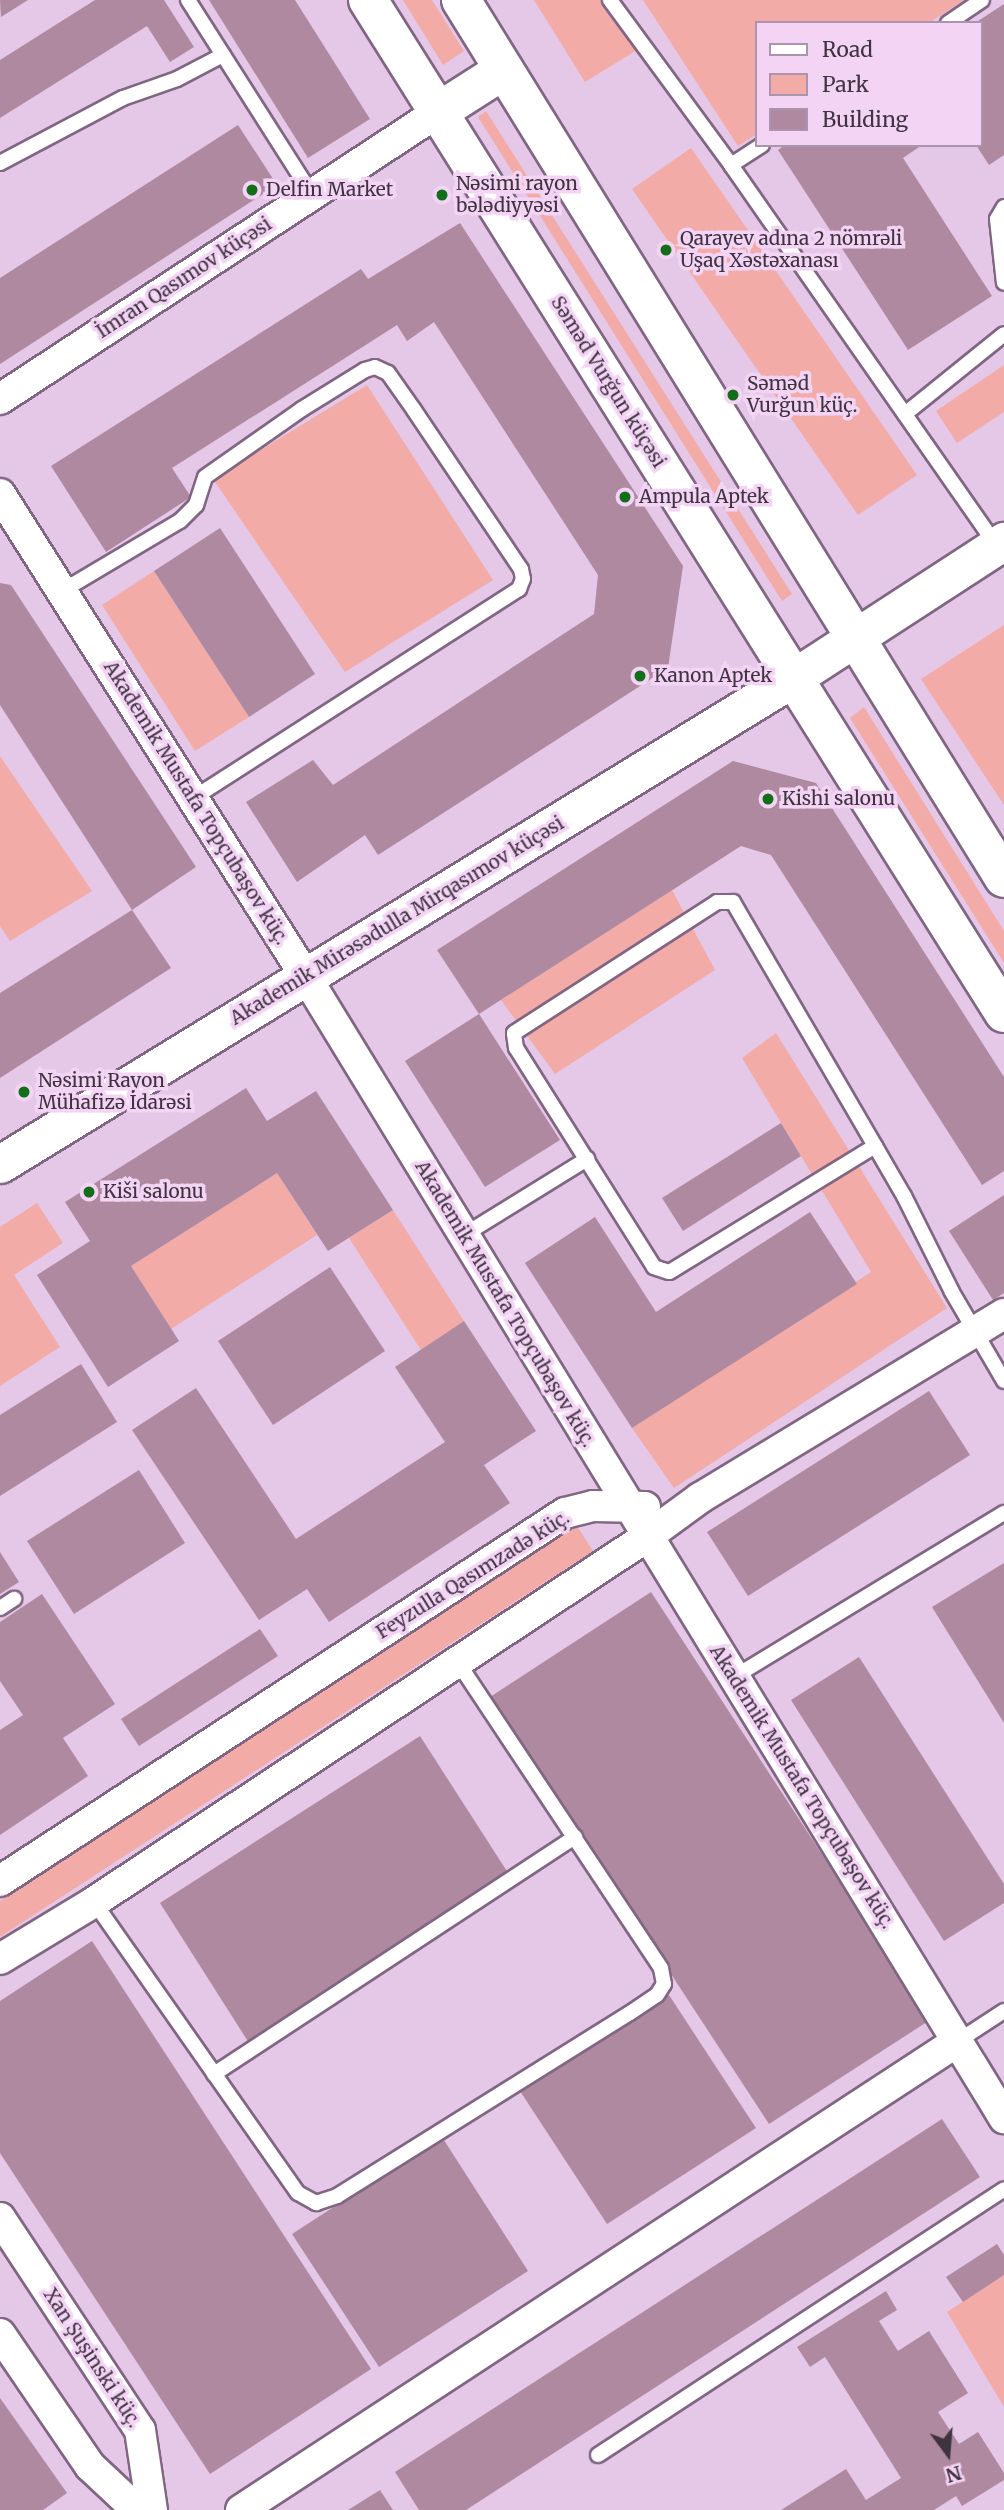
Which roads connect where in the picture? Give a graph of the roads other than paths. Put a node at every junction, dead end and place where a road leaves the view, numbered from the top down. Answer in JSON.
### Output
{"nodes":[{"id":1,"x":188,"y":0,"type":"edge"},
{"id":2,"x":368,"y":0,"type":"edge"},
{"id":3,"x":461,"y":0,"type":"edge"},
{"id":4,"x":610,"y":0,"type":"edge"},
{"id":5,"x":982,"y":0,"type":"edge"},
{"id":6,"x":951,"y":21,"type":"edge"},
{"id":7,"x":223,"y":55,"type":"junction"},
{"id":8,"x":504,"y":70,"type":"junction"},
{"id":9,"x":438,"y":112,"type":"junction"},
{"id":10,"x":759,"y":147,"type":"edge"},
{"id":11,"x":0,"y":163,"type":"edge"},
{"id":12,"x":731,"y":165,"type":"junction"},
{"id":13,"x":312,"y":195,"type":"junction"},
{"id":14,"x":1004,"y":207,"type":"edge"},
{"id":15,"x":1004,"y":283,"type":"edge"},
{"id":16,"x":1004,"y":334,"type":"edge"},
{"id":17,"x":0,"y":399,"type":"edge"},
{"id":18,"x":905,"y":414,"type":"junction"},
{"id":19,"x":0,"y":494,"type":"edge"},
{"id":20,"x":1000,"y":544,"type":"edge"},
{"id":21,"x":62,"y":591,"type":"junction"},
{"id":22,"x":856,"y":638,"type":"junction"},
{"id":23,"x":793,"y":678,"type":"junction"},
{"id":24,"x":192,"y":798,"type":"junction"},
{"id":25,"x":1004,"y":878,"type":"edge"},
{"id":26,"x":306,"y":977,"type":"junction"},
{"id":27,"x":1004,"y":1013,"type":"edge"},
{"id":28,"x":875,"y":1146,"type":"junction"},
{"id":29,"x":587,"y":1159,"type":"junction"},
{"id":30,"x":0,"y":1164,"type":"edge"},
{"id":31,"x":464,"y":1236,"type":"junction"},
{"id":32,"x":1004,"y":1314,"type":"edge"},
{"id":33,"x":975,"y":1332,"type":"junction"},
{"id":34,"x":1004,"y":1381,"type":"edge"},
{"id":35,"x":628,"y":1505,"type":"junction"},
{"id":36,"x":680,"y":1511,"type":"junction"},
{"id":37,"x":1004,"y":1513,"type":"edge"},
{"id":38,"x":648,"y":1536,"type":"junction"},
{"id":39,"x":14,"y":1599,"type":"dead end"},
{"id":40,"x":0,"y":1608,"type":"edge"},
{"id":41,"x":457,"y":1661,"type":"junction"},
{"id":42,"x":734,"y":1677,"type":"junction"},
{"id":43,"x":575,"y":1837,"type":"junction"},
{"id":44,"x":0,"y":1881,"type":"edge"},
{"id":45,"x":94,"y":1902,"type":"junction"},
{"id":46,"x":0,"y":1959,"type":"edge"},
{"id":47,"x":1004,"y":2011,"type":"edge"},
{"id":48,"x":958,"y":2041,"type":"junction"},
{"id":49,"x":214,"y":2074,"type":"junction"},
{"id":50,"x":1004,"y":2118,"type":"edge"},
{"id":51,"x":1004,"y":2189,"type":"edge"},
{"id":52,"x":0,"y":2218,"type":"edge"},
{"id":53,"x":0,"y":2334,"type":"edge"},
{"id":54,"x":598,"y":2455,"type":"dead end"},
{"id":55,"x":137,"y":2510,"type":"edge"},
{"id":56,"x":152,"y":2510,"type":"edge"},
{"id":57,"x":241,"y":2510,"type":"edge"}],
"edges":[{"from":1,"to":7,"type":"lane"},
{"from":2,"to":9,"type":"main road","name":"Səməd Vurğun küçəsi"},
{"from":3,"to":8,"type":"main road"},
{"from":4,"to":12,"type":"lane"},
{"from":5,"to":6,"type":"lane"},
{"from":7,"to":11,"type":"lane"},
{"from":7,"to":13,"type":"lane"},
{"from":8,"to":9,"type":"main road"},
{"from":8,"to":22,"type":"main road"},
{"from":9,"to":13,"type":"street","name":"İmran Qasımov küçəsi"},
{"from":9,"to":23,"type":"main road","name":"Səməd Vurğun küçəsi"},
{"from":10,"to":12,"type":"lane"},
{"from":12,"to":18,"type":"lane"},
{"from":13,"to":17,"type":"street","name":"İmran Qasımov küçəsi"},
{"from":14,"to":15,"type":"lane"},
{"from":16,"to":18,"type":"lane"},
{"from":18,"to":20,"type":"lane"},
{"from":19,"to":21,"type":"street","name":"Akademik Mustafa Topçubaşov küç."},
{"from":20,"to":22,"type":"street"},
{"from":21,"to":24,"type":"street","name":"Akademik Mustafa Topçubaşov küç."},
{"from":21,"to":24,"type":"lane"},
{"from":22,"to":23,"type":"street","name":"Akademik Mirəsədulla Mirqasımov küçəsi"},
{"from":22,"to":25,"type":"main road"},
{"from":23,"to":26,"type":"street","name":"Akademik Mirəsədulla Mirqasımov küçəsi"},
{"from":23,"to":27,"type":"main road","name":"Səməd Vurğun küçəsi"},
{"from":24,"to":26,"type":"street","name":"Akademik Mustafa Topçubaşov küç."},
{"from":26,"to":30,"type":"street","name":"Akademik Mirəsədulla Mirqasımov küçəsi"},
{"from":26,"to":31,"type":"street","name":"Akademik Mustafa Topçubaşov küç."},
{"from":28,"to":29,"type":"lane"},
{"from":28,"to":29,"type":"lane"},
{"from":28,"to":33,"type":"lane"},
{"from":29,"to":31,"type":"lane"},
{"from":31,"to":35,"type":"street","name":"Akademik Mustafa Topçubaşov küç."},
{"from":32,"to":33,"type":"street"},
{"from":33,"to":34,"type":"lane"},
{"from":33,"to":36,"type":"street"},
{"from":35,"to":36,"type":"street","name":"Feyzulla Qasımzadə küç."},
{"from":35,"to":38,"type":"street","name":"Akademik Mustafa Topçubaşov küç."},
{"from":35,"to":44,"type":"street","name":"Feyzulla Qasımzadə küç."},
{"from":36,"to":38,"type":"street"},
{"from":37,"to":42,"type":"lane"},
{"from":38,"to":41,"type":"street"},
{"from":38,"to":42,"type":"street","name":"Akademik Mustafa Topçubaşov küç."},
{"from":39,"to":40,"type":"lane"},
{"from":41,"to":43,"type":"lane"},
{"from":41,"to":45,"type":"street"},
{"from":42,"to":48,"type":"street","name":"Akademik Mustafa Topçubaşov küç."},
{"from":43,"to":49,"type":"lane"},
{"from":43,"to":49,"type":"lane"},
{"from":45,"to":46,"type":"street"},
{"from":45,"to":49,"type":"lane"},
{"from":47,"to":48,"type":"lane"},
{"from":48,"to":50,"type":"street","name":"Akademik Mustafa Topçubaşov küç."},
{"from":48,"to":57,"type":"street"},
{"from":51,"to":54,"type":"lane"},
{"from":52,"to":56,"type":"street","name":"Xan Şuşinski küç."},
{"from":53,"to":55,"type":"street"}]}
